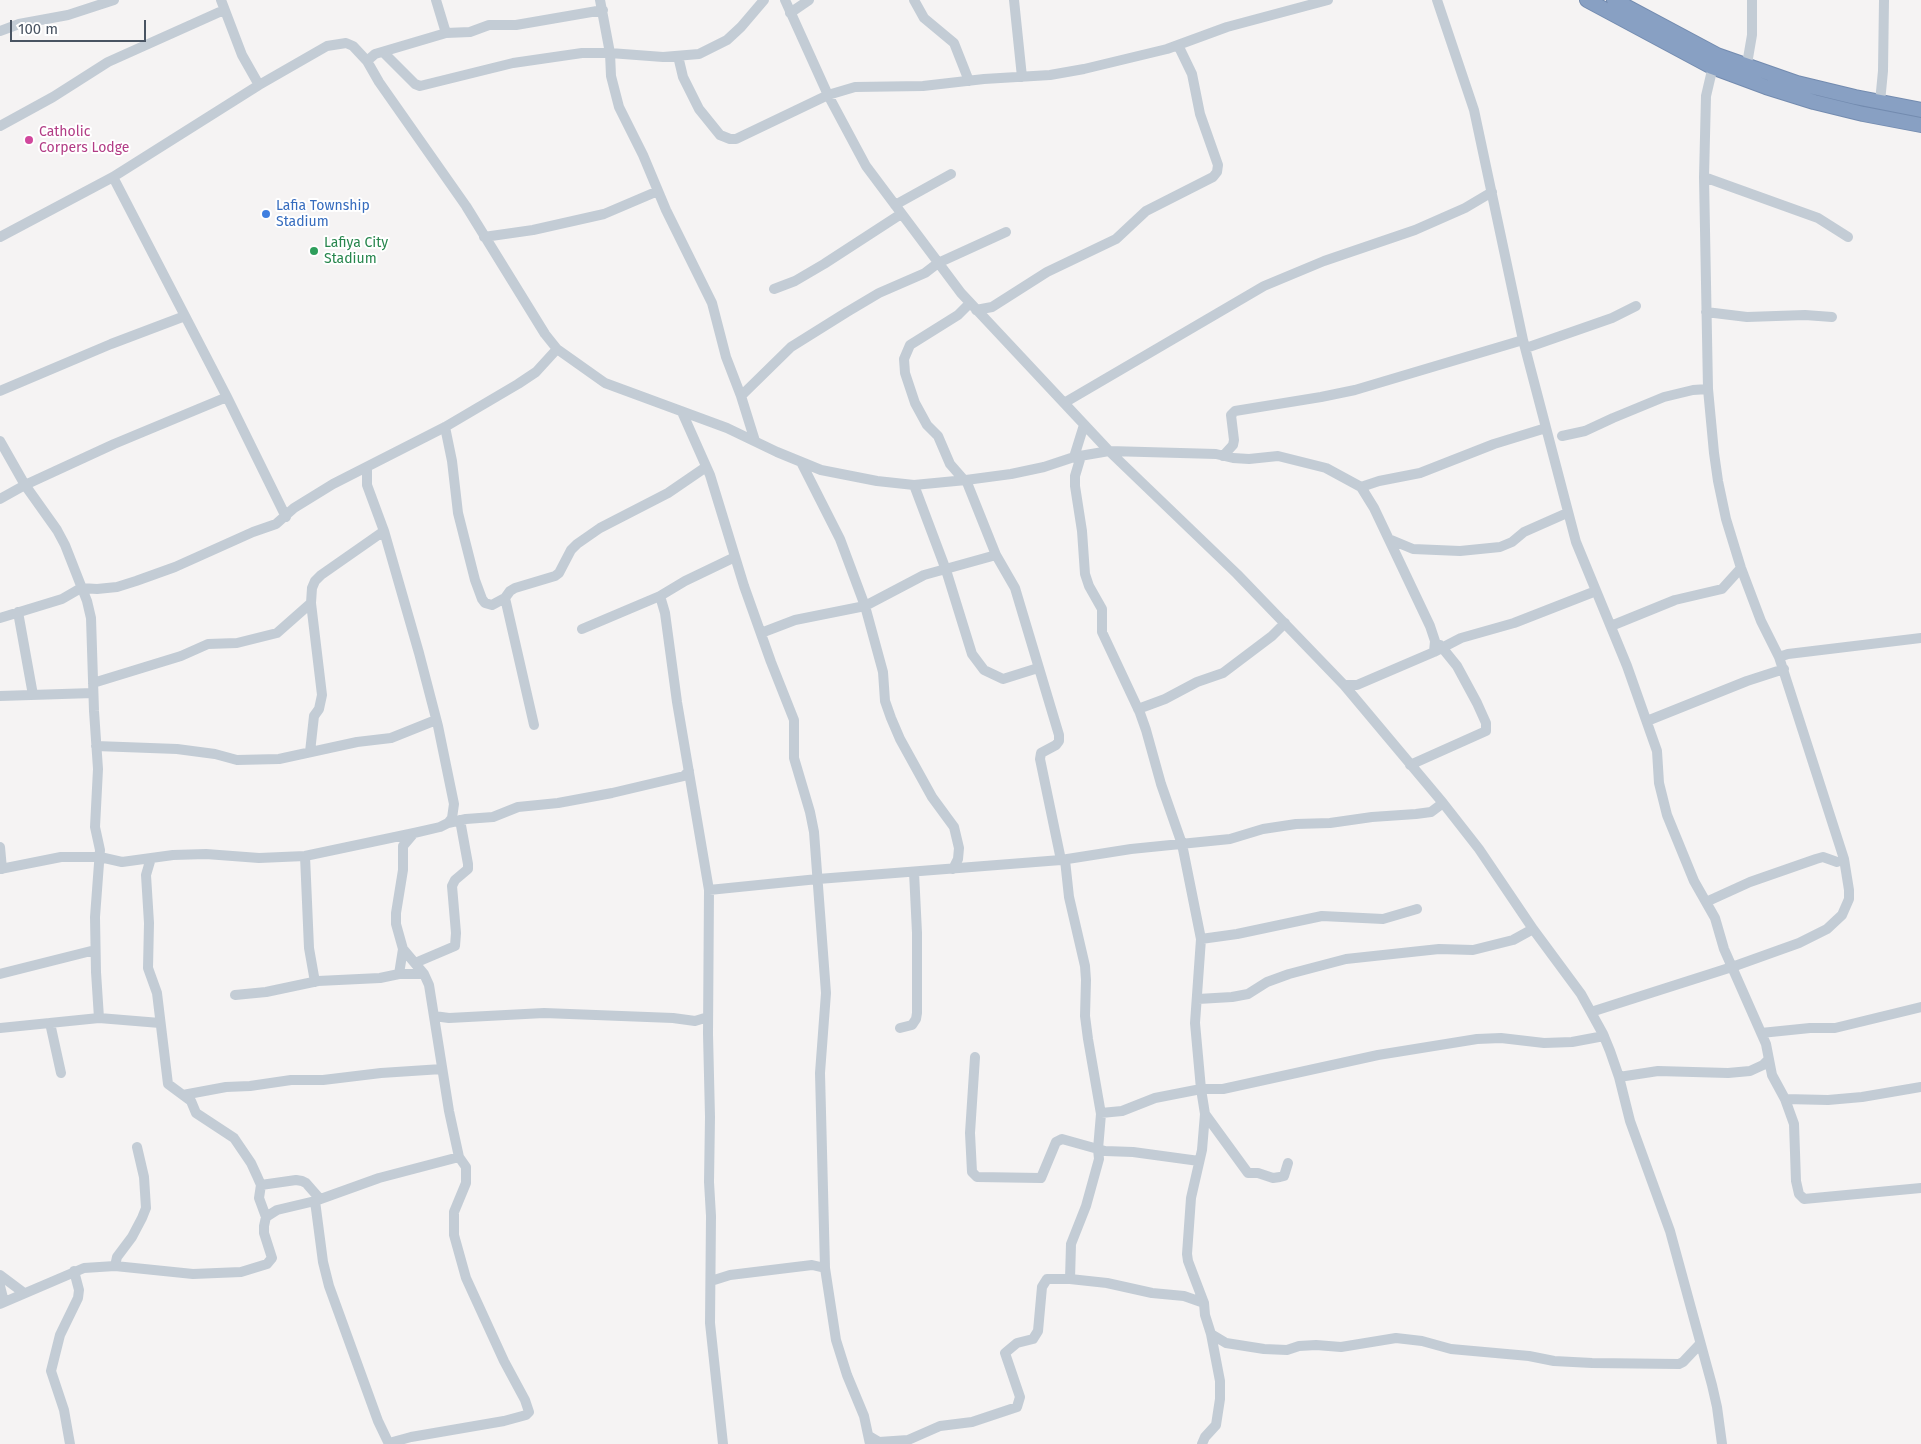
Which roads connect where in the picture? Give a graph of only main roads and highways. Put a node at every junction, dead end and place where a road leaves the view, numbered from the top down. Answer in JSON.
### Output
{"nodes":[{"id":1,"x":1586,"y":0,"type":"edge"},
{"id":2,"x":1614,"y":0,"type":"edge"},
{"id":3,"x":1714,"y":61,"type":"junction"},
{"id":4,"x":1921,"y":110,"type":"edge"},
{"id":5,"x":1921,"y":125,"type":"edge"}],
"edges":[{"from":1,"to":3,"type":"highway"},
{"from":2,"to":3,"type":"highway"},
{"from":3,"to":4,"type":"highway"},
{"from":3,"to":5,"type":"highway"}]}
